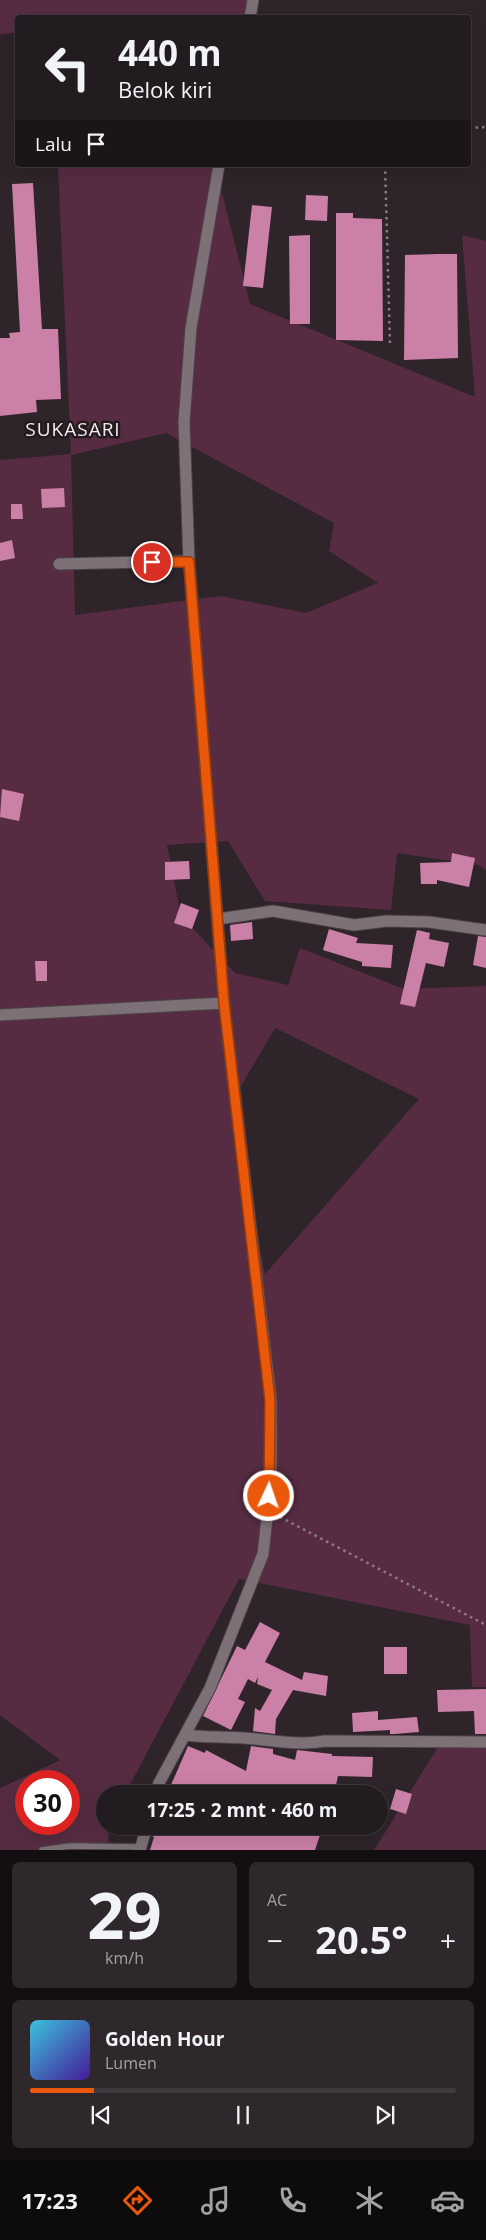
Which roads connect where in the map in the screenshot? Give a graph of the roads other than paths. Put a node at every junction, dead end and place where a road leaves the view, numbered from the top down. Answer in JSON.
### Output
{"nodes":[{"id":1,"x":253,"y":0,"type":"edge"},
{"id":2,"x":250,"y":15,"type":"edge"},
{"id":3,"x":219,"y":167,"type":"edge"},
{"id":4,"x":189,"y":562,"type":"junction"},
{"id":5,"x":59,"y":564,"type":"dead end"},
{"id":6,"x":218,"y":918,"type":"junction"},
{"id":7,"x":486,"y":930,"type":"edge"},
{"id":8,"x":224,"y":1003,"type":"junction"},
{"id":9,"x":0,"y":1014,"type":"edge"},
{"id":10,"x":186,"y":1735,"type":"junction"},
{"id":11,"x":486,"y":1742,"type":"edge"},
{"id":12,"x":158,"y":1785,"type":"edge"},
{"id":13,"x":145,"y":1835,"type":"edge"},
{"id":14,"x":141,"y":1849,"type":"edge"},
{"id":15,"x":42,"y":1850,"type":"edge"}],
"edges":[{"from":1,"to":2,"type":"street"},
{"from":3,"to":4,"type":"street"},
{"from":4,"to":5,"type":"street"},
{"from":4,"to":6,"type":"street"},
{"from":6,"to":7,"type":"street"},
{"from":6,"to":8,"type":"street"},
{"from":8,"to":9,"type":"street"},
{"from":8,"to":10,"type":"street"},
{"from":10,"to":11,"type":"street"},
{"from":10,"to":12,"type":"street"},
{"from":13,"to":14,"type":"street"},
{"from":14,"to":15,"type":"lane"}]}
